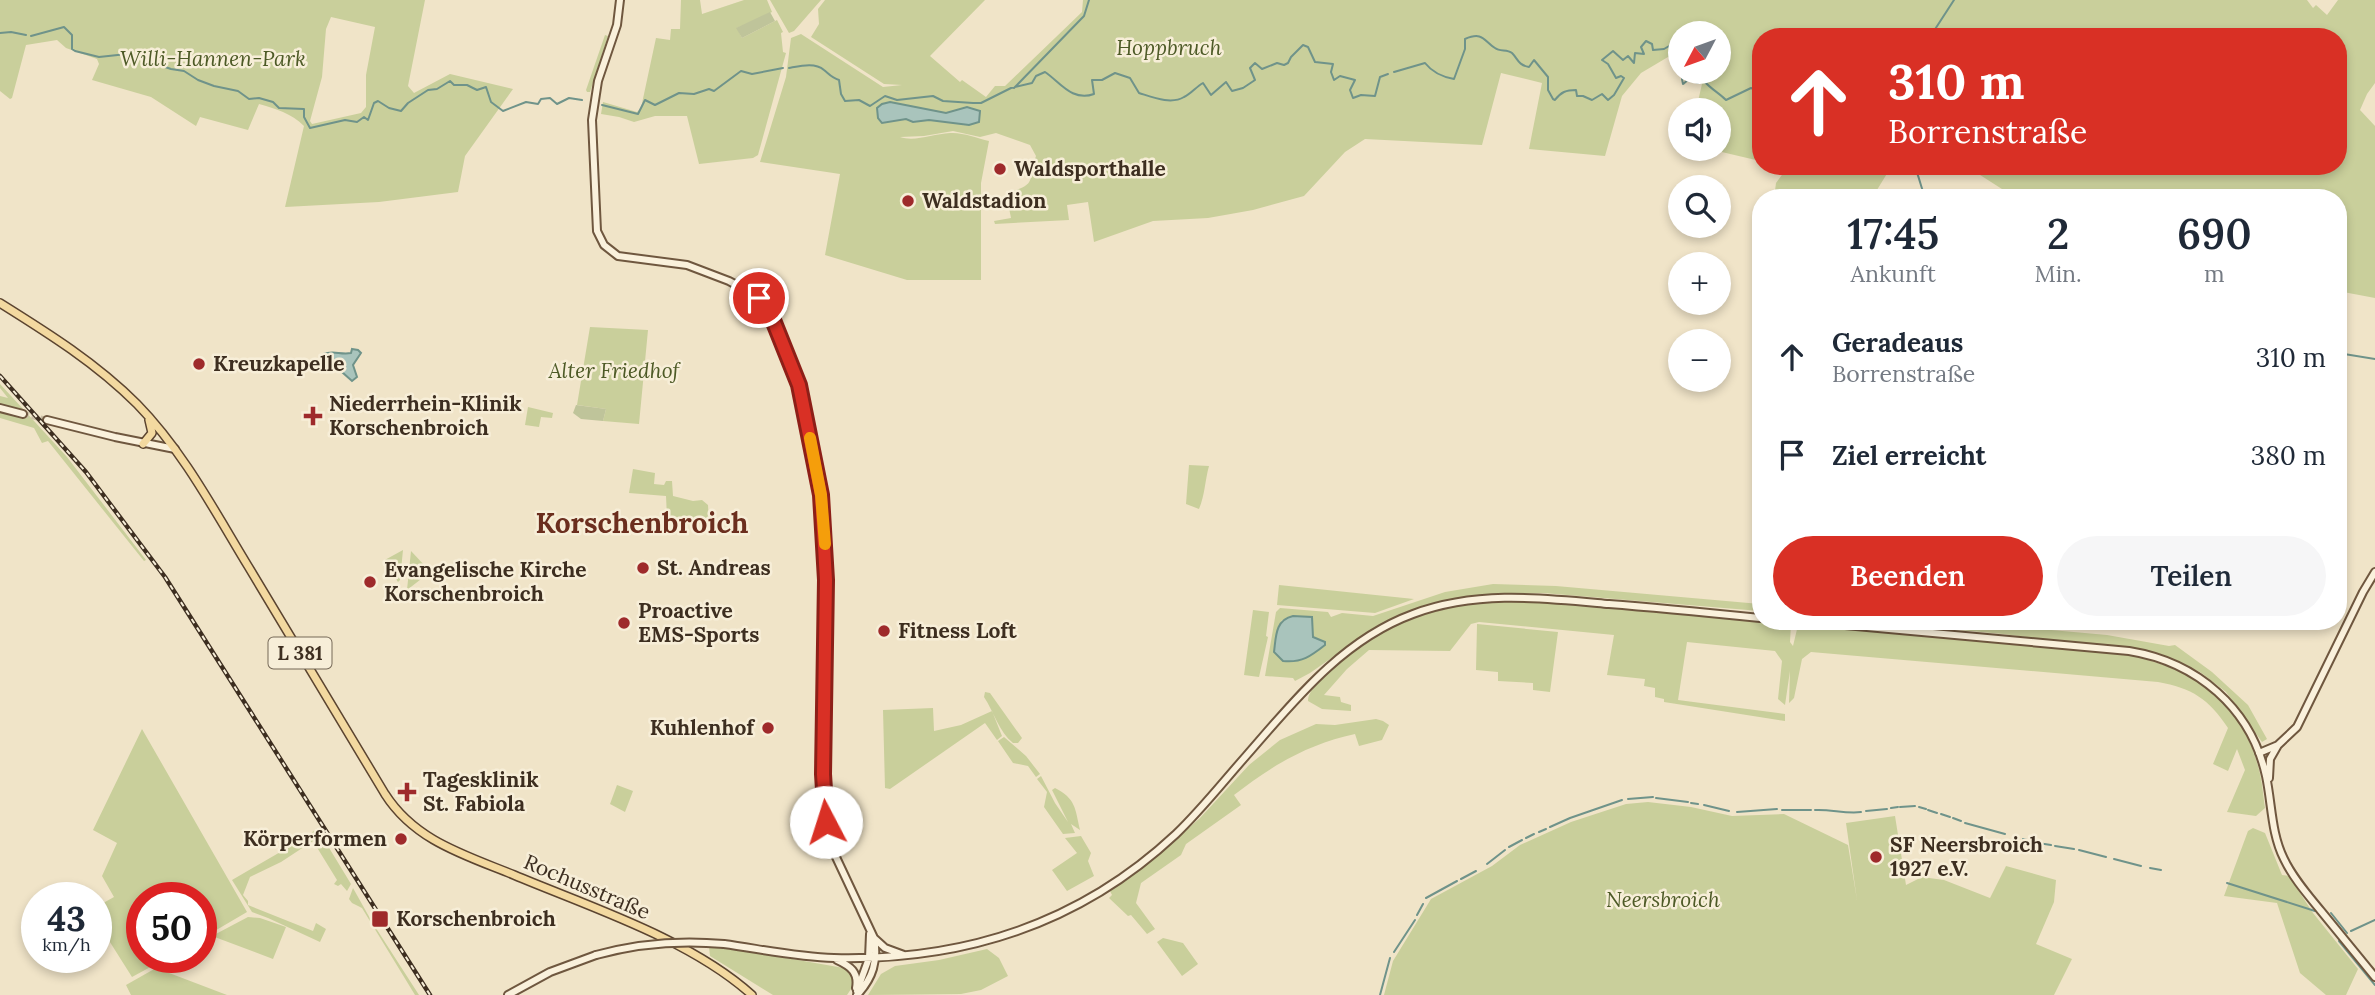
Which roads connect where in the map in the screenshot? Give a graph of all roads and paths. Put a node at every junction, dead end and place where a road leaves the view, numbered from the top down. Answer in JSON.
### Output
{"nodes":[{"id":1,"x":620,"y":0,"type":"edge"},
{"id":2,"x":0,"y":303,"type":"edge"},
{"id":3,"x":0,"y":408,"type":"edge"},
{"id":4,"x":145,"y":413,"type":"junction"},
{"id":5,"x":23,"y":414,"type":"tunnel mouth"},
{"id":6,"x":47,"y":420,"type":"tunnel mouth"},
{"id":7,"x":143,"y":443,"type":"junction"},
{"id":8,"x":175,"y":449,"type":"junction"},
{"id":9,"x":2375,"y":572,"type":"edge"},
{"id":10,"x":1752,"y":617,"type":"edge"},
{"id":11,"x":2347,"y":624,"type":"edge"},
{"id":12,"x":1900,"y":630,"type":"edge"},
{"id":13,"x":2344,"y":630,"type":"edge"},
{"id":14,"x":2278,"y":745,"type":"junction"},
{"id":15,"x":2259,"y":753,"type":"junction"},
{"id":16,"x":2268,"y":790,"type":"junction"},
{"id":17,"x":866,"y":919,"type":"junction"},
{"id":18,"x":874,"y":938,"type":"junction"},
{"id":19,"x":909,"y":956,"type":"junction"},
{"id":20,"x":832,"y":958,"type":"junction"},
{"id":21,"x":873,"y":958,"type":"junction"},
{"id":22,"x":2375,"y":977,"type":"edge"},
{"id":23,"x":508,"y":995,"type":"edge"},
{"id":24,"x":752,"y":995,"type":"edge"},
{"id":25,"x":855,"y":995,"type":"edge"}],
"edges":[{"from":1,"to":17,"type":"main road"},
{"from":2,"to":4,"type":"main road","number":"L 381"},
{"from":3,"to":5,"type":"main road"},
{"from":4,"to":7,"type":"main road"},
{"from":4,"to":8,"type":"main road","number":"L 381"},
{"from":6,"to":7,"type":"main road"},
{"from":7,"to":8,"type":"main road"},
{"from":8,"to":24,"type":"main road","name":"Rochusstraße","number":"L 381"},
{"from":9,"to":11,"type":"main road"},
{"from":10,"to":19,"type":"main road"},
{"from":12,"to":15,"type":"main road"},
{"from":13,"to":14,"type":"main road"},
{"from":14,"to":15,"type":"main road"},
{"from":14,"to":16,"type":"main road"},
{"from":15,"to":16,"type":"main road"},
{"from":16,"to":22,"type":"main road"},
{"from":17,"to":18,"type":"main road"},
{"from":17,"to":21,"type":"main road"},
{"from":18,"to":19,"type":"main road"},
{"from":18,"to":21,"type":"main road"},
{"from":19,"to":21,"type":"main road"},
{"from":20,"to":21,"type":"main road"},
{"from":20,"to":23,"type":"main road","bridge":true},
{"from":20,"to":25,"type":"main road"},
{"from":21,"to":25,"type":"main road"}]}
